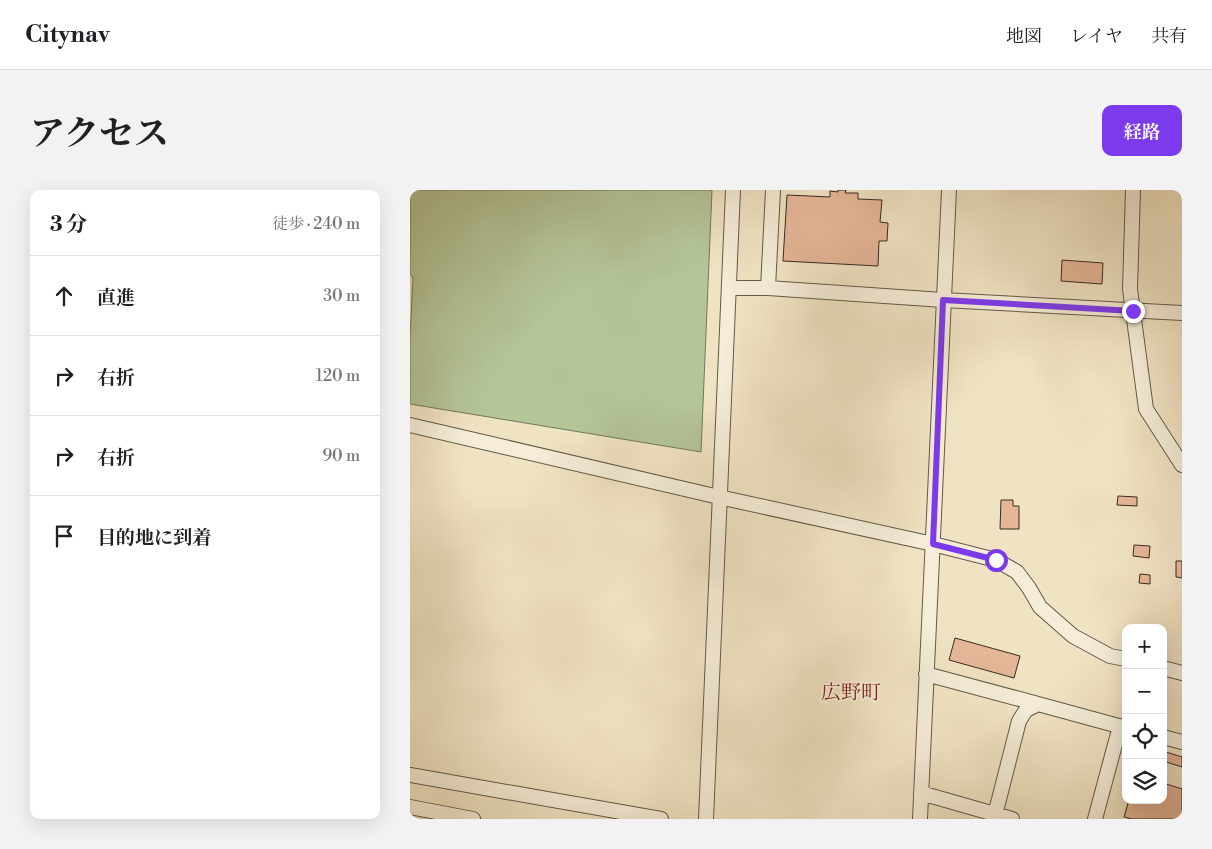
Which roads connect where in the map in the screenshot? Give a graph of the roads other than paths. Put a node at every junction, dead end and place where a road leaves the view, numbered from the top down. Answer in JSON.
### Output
{"nodes":[{"id":1,"x":733,"y":190,"type":"edge"},
{"id":2,"x":773,"y":190,"type":"edge"},
{"id":3,"x":949,"y":190,"type":"edge"},
{"id":4,"x":1134,"y":190,"type":"edge"},
{"id":5,"x":729,"y":288,"type":"junction"},
{"id":6,"x":768,"y":288,"type":"junction"},
{"id":7,"x":943,"y":300,"type":"junction"},
{"id":8,"x":1133,"y":311,"type":"junction"},
{"id":9,"x":1182,"y":313,"type":"edge"},
{"id":10,"x":410,"y":425,"type":"edge"},
{"id":11,"x":1182,"y":465,"type":"edge"},
{"id":12,"x":719,"y":497,"type":"junction"},
{"id":13,"x":933,"y":544,"type":"junction"},
{"id":14,"x":1122,"y":658,"type":"edge"},
{"id":15,"x":1167,"y":669,"type":"edge"},
{"id":16,"x":1182,"y":673,"type":"edge"},
{"id":17,"x":926,"y":674,"type":"junction"},
{"id":18,"x":1038,"y":704,"type":"junction"},
{"id":19,"x":1122,"y":727,"type":"edge"},
{"id":20,"x":1122,"y":730,"type":"edge"},
{"id":21,"x":1167,"y":738,"type":"edge"},
{"id":22,"x":1182,"y":742,"type":"edge"},
{"id":23,"x":410,"y":775,"type":"edge"},
{"id":24,"x":921,"y":793,"type":"junction"},
{"id":25,"x":410,"y":807,"type":"edge"},
{"id":26,"x":994,"y":817,"type":"edge"},
{"id":27,"x":474,"y":819,"type":"edge"},
{"id":28,"x":661,"y":819,"type":"edge"},
{"id":29,"x":706,"y":819,"type":"edge"},
{"id":30,"x":920,"y":819,"type":"edge"},
{"id":31,"x":1012,"y":819,"type":"edge"},
{"id":32,"x":1095,"y":819,"type":"edge"}],
"edges":[{"from":1,"to":5,"type":"lane"},
{"from":2,"to":6,"type":"lane"},
{"from":3,"to":7,"type":"lane"},
{"from":4,"to":8,"type":"lane"},
{"from":5,"to":6,"type":"lane"},
{"from":5,"to":12,"type":"lane"},
{"from":6,"to":7,"type":"lane"},
{"from":7,"to":8,"type":"lane"},
{"from":7,"to":13,"type":"lane"},
{"from":8,"to":9,"type":"lane"},
{"from":8,"to":11,"type":"lane"},
{"from":10,"to":12,"type":"lane"},
{"from":12,"to":13,"type":"lane"},
{"from":12,"to":29,"type":"lane"},
{"from":13,"to":14,"type":"lane"},
{"from":13,"to":17,"type":"lane"},
{"from":15,"to":16,"type":"lane"},
{"from":17,"to":18,"type":"lane"},
{"from":17,"to":24,"type":"lane"},
{"from":18,"to":19,"type":"lane"},
{"from":18,"to":26,"type":"lane"},
{"from":20,"to":32,"type":"lane"},
{"from":21,"to":22,"type":"lane"},
{"from":23,"to":28,"type":"lane"},
{"from":24,"to":26,"type":"lane"},
{"from":24,"to":30,"type":"lane"},
{"from":25,"to":27,"type":"lane"},
{"from":26,"to":31,"type":"lane"}]}
